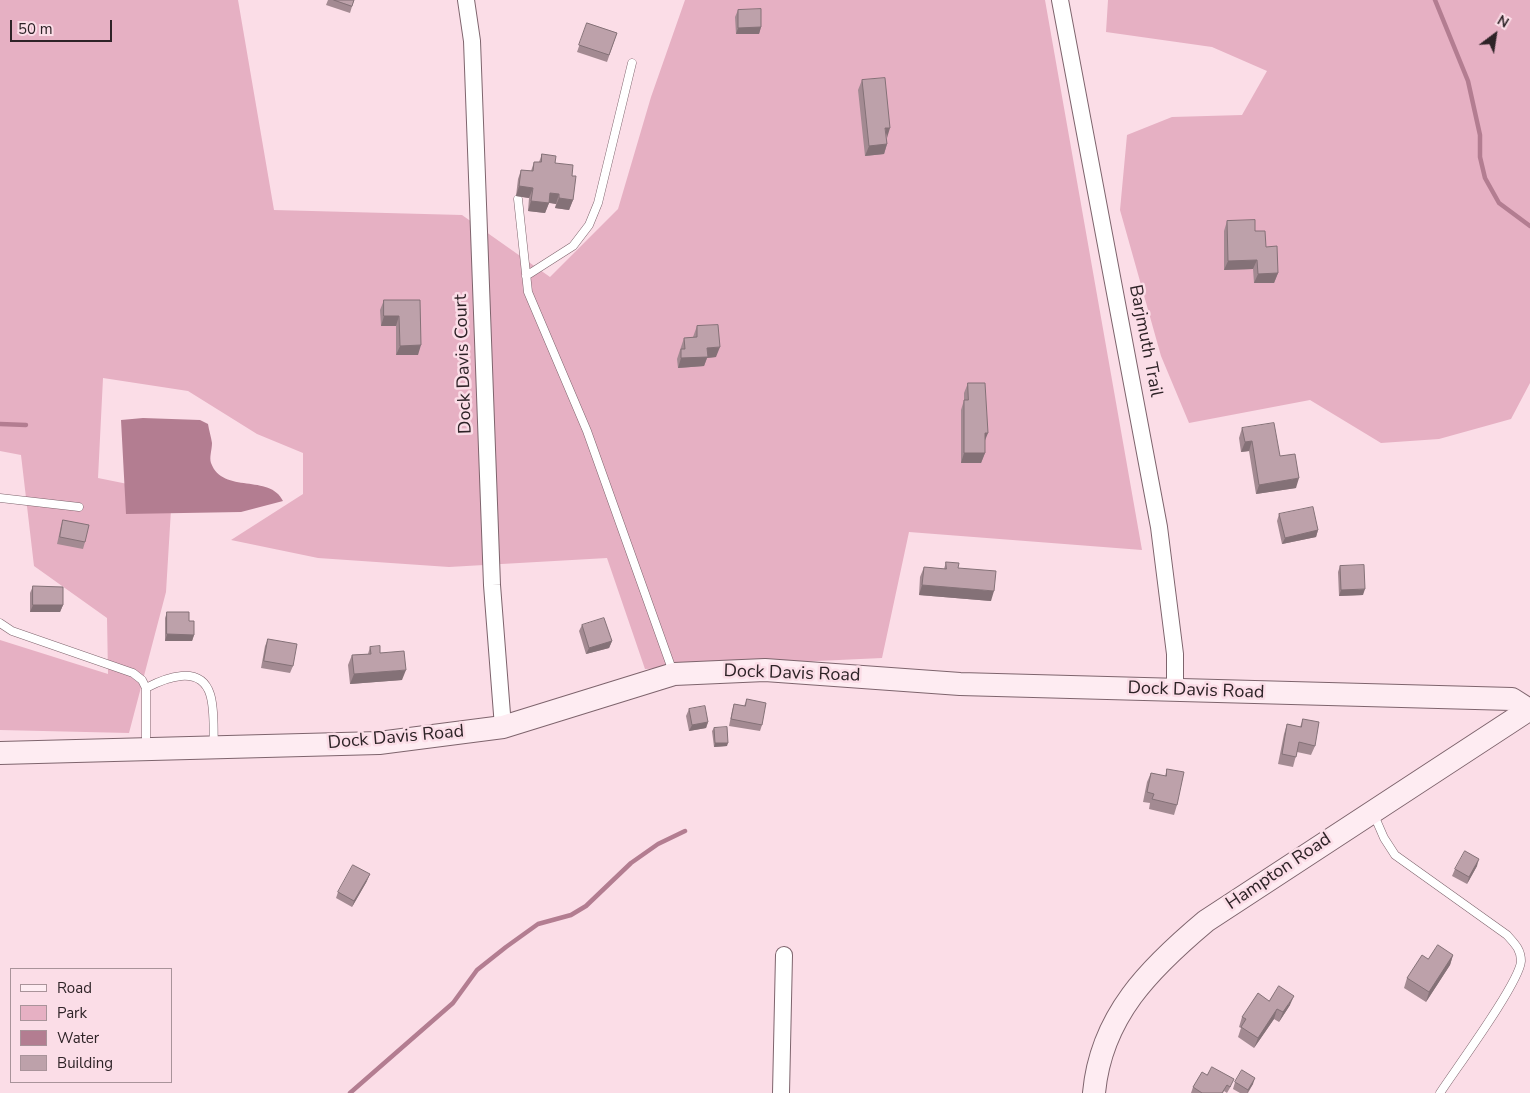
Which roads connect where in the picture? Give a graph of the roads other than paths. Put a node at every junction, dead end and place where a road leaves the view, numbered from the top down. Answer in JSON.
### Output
{"nodes":[{"id":1,"x":466,"y":0,"type":"edge"},
{"id":2,"x":1060,"y":0,"type":"edge"},
{"id":3,"x":632,"y":62,"type":"dead end"},
{"id":4,"x":518,"y":199,"type":"dead end"},
{"id":5,"x":526,"y":276,"type":"junction"},
{"id":6,"x":0,"y":498,"type":"edge"},
{"id":7,"x":79,"y":507,"type":"dead end"},
{"id":8,"x":0,"y":623,"type":"edge"},
{"id":9,"x":674,"y":674,"type":"junction"},
{"id":10,"x":146,"y":688,"type":"junction"},
{"id":11,"x":1175,"y":691,"type":"junction"},
{"id":12,"x":1530,"y":709,"type":"edge"},
{"id":13,"x":503,"y":726,"type":"junction"},
{"id":14,"x":214,"y":747,"type":"junction"},
{"id":15,"x":146,"y":749,"type":"junction"},
{"id":16,"x":0,"y":753,"type":"edge"},
{"id":17,"x":1372,"y":811,"type":"junction"},
{"id":18,"x":784,"y":955,"type":"dead end"},
{"id":19,"x":781,"y":1093,"type":"edge"},
{"id":20,"x":1094,"y":1093,"type":"edge"},
{"id":21,"x":1440,"y":1093,"type":"edge"}],
"edges":[{"from":1,"to":13,"type":"street","name":"Dock Davis Court"},
{"from":2,"to":11,"type":"street","name":"Barjmuth Trail"},
{"from":3,"to":5,"type":"lane"},
{"from":4,"to":5,"type":"lane"},
{"from":5,"to":9,"type":"lane"},
{"from":6,"to":7,"type":"lane"},
{"from":8,"to":10,"type":"lane"},
{"from":9,"to":11,"type":"street","name":"Dock Davis Road"},
{"from":9,"to":13,"type":"street","name":"Dock Davis Road"},
{"from":10,"to":14,"type":"lane"},
{"from":10,"to":15,"type":"lane"},
{"from":11,"to":12,"type":"street","name":"Dock Davis Road"},
{"from":12,"to":17,"type":"street","name":"Hampton Road"},
{"from":13,"to":14,"type":"street","name":"Dock Davis Road"},
{"from":14,"to":15,"type":"street","name":"Dock Davis Road"},
{"from":15,"to":16,"type":"street","name":"Dock Davis Road"},
{"from":17,"to":20,"type":"street","name":"Hampton Road"},
{"from":17,"to":21,"type":"lane"},
{"from":18,"to":19,"type":"street"}]}
